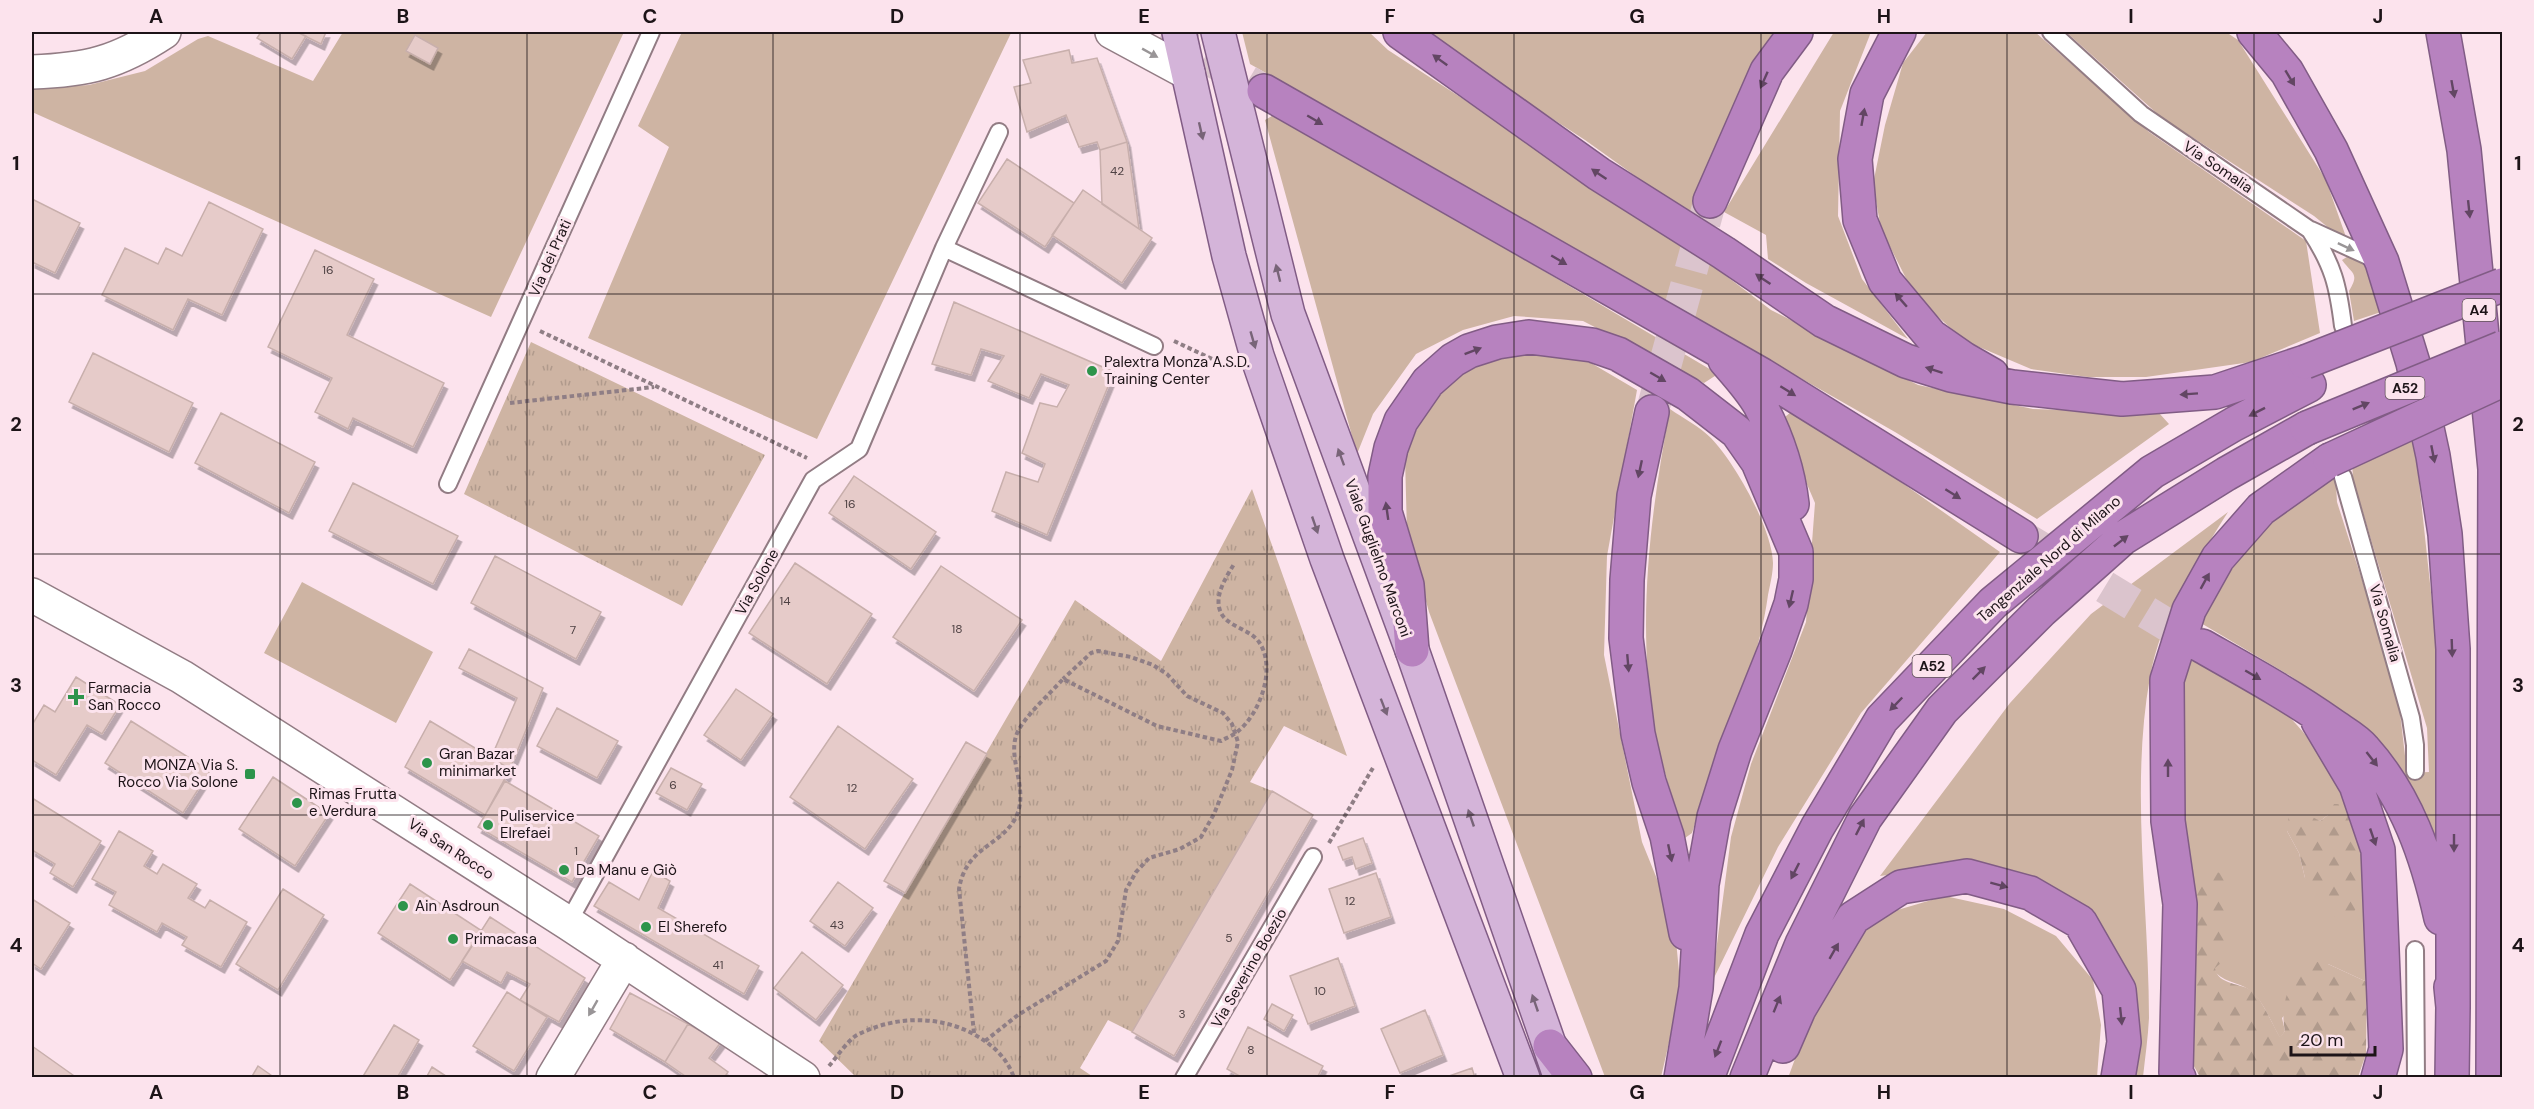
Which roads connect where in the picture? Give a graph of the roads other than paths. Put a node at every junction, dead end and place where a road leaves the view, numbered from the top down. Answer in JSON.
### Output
{"nodes":[{"id":1,"x":164,"y":32,"type":"edge"},
{"id":2,"x":651,"y":32,"type":"edge"},
{"id":3,"x":1112,"y":32,"type":"edge"},
{"id":4,"x":1179,"y":32,"type":"edge"},
{"id":5,"x":1218,"y":32,"type":"edge"},
{"id":6,"x":1400,"y":32,"type":"edge"},
{"id":7,"x":1796,"y":32,"type":"edge"},
{"id":8,"x":1899,"y":32,"type":"edge"},
{"id":9,"x":2051,"y":32,"type":"edge"},
{"id":10,"x":2254,"y":32,"type":"edge"},
{"id":11,"x":2443,"y":32,"type":"edge"},
{"id":12,"x":32,"y":72,"type":"edge"},
{"id":13,"x":1188,"y":74,"type":"junction"},
{"id":14,"x":1264,"y":91,"type":"tunnel mouth"},
{"id":15,"x":999,"y":132,"type":"dead end"},
{"id":16,"x":1710,"y":201,"type":"tunnel mouth"},
{"id":17,"x":2310,"y":230,"type":"junction"},
{"id":18,"x":944,"y":248,"type":"junction"},
{"id":19,"x":2382,"y":262,"type":"junction"},
{"id":20,"x":2502,"y":285,"type":"edge"},
{"id":21,"x":2502,"y":305,"type":"edge"},
{"id":22,"x":2343,"y":326,"type":"dead end"},
{"id":23,"x":1149,"y":344,"type":"road end"},
{"id":24,"x":2502,"y":348,"type":"edge"},
{"id":25,"x":1719,"y":351,"type":"junction"},
{"id":26,"x":2307,"y":374,"type":"junction"},
{"id":27,"x":2502,"y":375,"type":"edge"},
{"id":28,"x":2012,"y":387,"type":"junction"},
{"id":29,"x":1652,"y":412,"type":"tunnel mouth"},
{"id":30,"x":2336,"y":468,"type":"junction"},
{"id":31,"x":448,"y":484,"type":"dead end"},
{"id":32,"x":2021,"y":536,"type":"tunnel mouth"},
{"id":33,"x":1796,"y":552,"type":"junction"},
{"id":34,"x":32,"y":595,"type":"edge"},
{"id":35,"x":2202,"y":646,"type":"tunnel mouth"},
{"id":36,"x":1412,"y":650,"type":"junction"},
{"id":37,"x":2311,"y":710,"type":"junction"},
{"id":38,"x":2415,"y":771,"type":"dead end"},
{"id":39,"x":2168,"y":821,"type":"junction"},
{"id":40,"x":1313,"y":857,"type":"dead end"},
{"id":41,"x":568,"y":923,"type":"junction"},
{"id":42,"x":2415,"y":950,"type":"dead end"},
{"id":43,"x":624,"y":959,"type":"junction"},
{"id":44,"x":1696,"y":988,"type":"junction"},
{"id":45,"x":2454,"y":1007,"type":"junction"},
{"id":46,"x":1550,"y":1046,"type":"junction"},
{"id":47,"x":815,"y":1073,"type":"edge"},
{"id":48,"x":1187,"y":1076,"type":"edge"},
{"id":49,"x":553,"y":1077,"type":"edge"},
{"id":50,"x":1523,"y":1077,"type":"edge"},
{"id":51,"x":1561,"y":1077,"type":"edge"},
{"id":52,"x":1575,"y":1077,"type":"edge"},
{"id":53,"x":1681,"y":1077,"type":"edge"},
{"id":54,"x":1707,"y":1077,"type":"edge"},
{"id":55,"x":1748,"y":1077,"type":"edge"},
{"id":56,"x":1769,"y":1077,"type":"edge"},
{"id":57,"x":2118,"y":1077,"type":"edge"},
{"id":58,"x":2153,"y":1077,"type":"edge"},
{"id":59,"x":2179,"y":1077,"type":"edge"},
{"id":60,"x":2378,"y":1077,"type":"edge"},
{"id":61,"x":2416,"y":1077,"type":"edge"},
{"id":62,"x":2452,"y":1077,"type":"edge"},
{"id":63,"x":2493,"y":1077,"type":"edge"}],
"edges":[{"from":1,"to":12,"type":"street"},
{"from":2,"to":31,"type":"lane","name":"Via dei Prati"},
{"from":3,"to":13,"type":"street","one_way":true},
{"from":4,"to":13,"type":"main road"},
{"from":36,"to":5,"type":"main road","name":"Viale Guglielmo Marconi","one_way":true},
{"from":28,"to":6,"type":"highway","one_way":true},
{"from":7,"to":16,"type":"highway","one_way":true},
{"from":28,"to":8,"type":"highway","one_way":true},
{"from":9,"to":17,"type":"lane","name":"Via Somalia"},
{"from":10,"to":19,"type":"highway","one_way":true},
{"from":11,"to":63,"type":"highway","number":"A4","one_way":true},
{"from":13,"to":50,"type":"main road","one_way":true},
{"from":14,"to":25,"type":"highway","one_way":true},
{"from":15,"to":18,"type":"lane","name":"Via Solone"},
{"from":17,"to":19,"type":"lane","one_way":true},
{"from":17,"to":22,"type":"lane","name":"Via Somalia"},
{"from":18,"to":23,"type":"lane"},
{"from":18,"to":41,"type":"lane","name":"Via Solone"},
{"from":19,"to":45,"type":"highway","one_way":true},
{"from":20,"to":26,"type":"highway","bridge":true},
{"from":21,"to":26,"type":"highway","name":"Tangenziale Nord di Milano","number":"A52"},
{"from":55,"to":24,"type":"highway","number":"A52","one_way":true,"bridge":true},
{"from":25,"to":32,"type":"highway","one_way":true},
{"from":25,"to":33,"type":"highway"},
{"from":26,"to":28,"type":"highway","one_way":true},
{"from":26,"to":54,"type":"highway","name":"Tangenziale Nord di Milano","number":"A52","one_way":true},
{"from":27,"to":30,"type":"highway","bridge":true},
{"from":29,"to":44,"type":"highway","one_way":true},
{"from":30,"to":38,"type":"lane","name":"Via Somalia"},
{"from":39,"to":30,"type":"highway","one_way":true},
{"from":36,"to":33,"type":"highway","one_way":true},
{"from":33,"to":44,"type":"highway","one_way":true},
{"from":34,"to":41,"type":"street","name":"Via San Rocco"},
{"from":35,"to":37,"type":"highway","one_way":true},
{"from":46,"to":36,"type":"main road","name":"Viale Guglielmo Marconi","one_way":true},
{"from":37,"to":45,"type":"highway","one_way":true},
{"from":37,"to":60,"type":"highway","one_way":true},
{"from":39,"to":58,"type":"highway"},
{"from":39,"to":59,"type":"highway"},
{"from":40,"to":48,"type":"lane","name":"Via Severino Boezio"},
{"from":41,"to":43,"type":"street","name":"Via San Rocco"},
{"from":42,"to":61,"type":"lane"},
{"from":43,"to":47,"type":"street","name":"Via San Rocco"},
{"from":43,"to":49,"type":"street","one_way":true},
{"from":44,"to":53,"type":"highway"},
{"from":45,"to":62,"type":"highway"},
{"from":46,"to":51,"type":"main road","name":"Viale Guglielmo Marconi"},
{"from":46,"to":52,"type":"highway"},
{"from":56,"to":57,"type":"highway","one_way":true}]}
